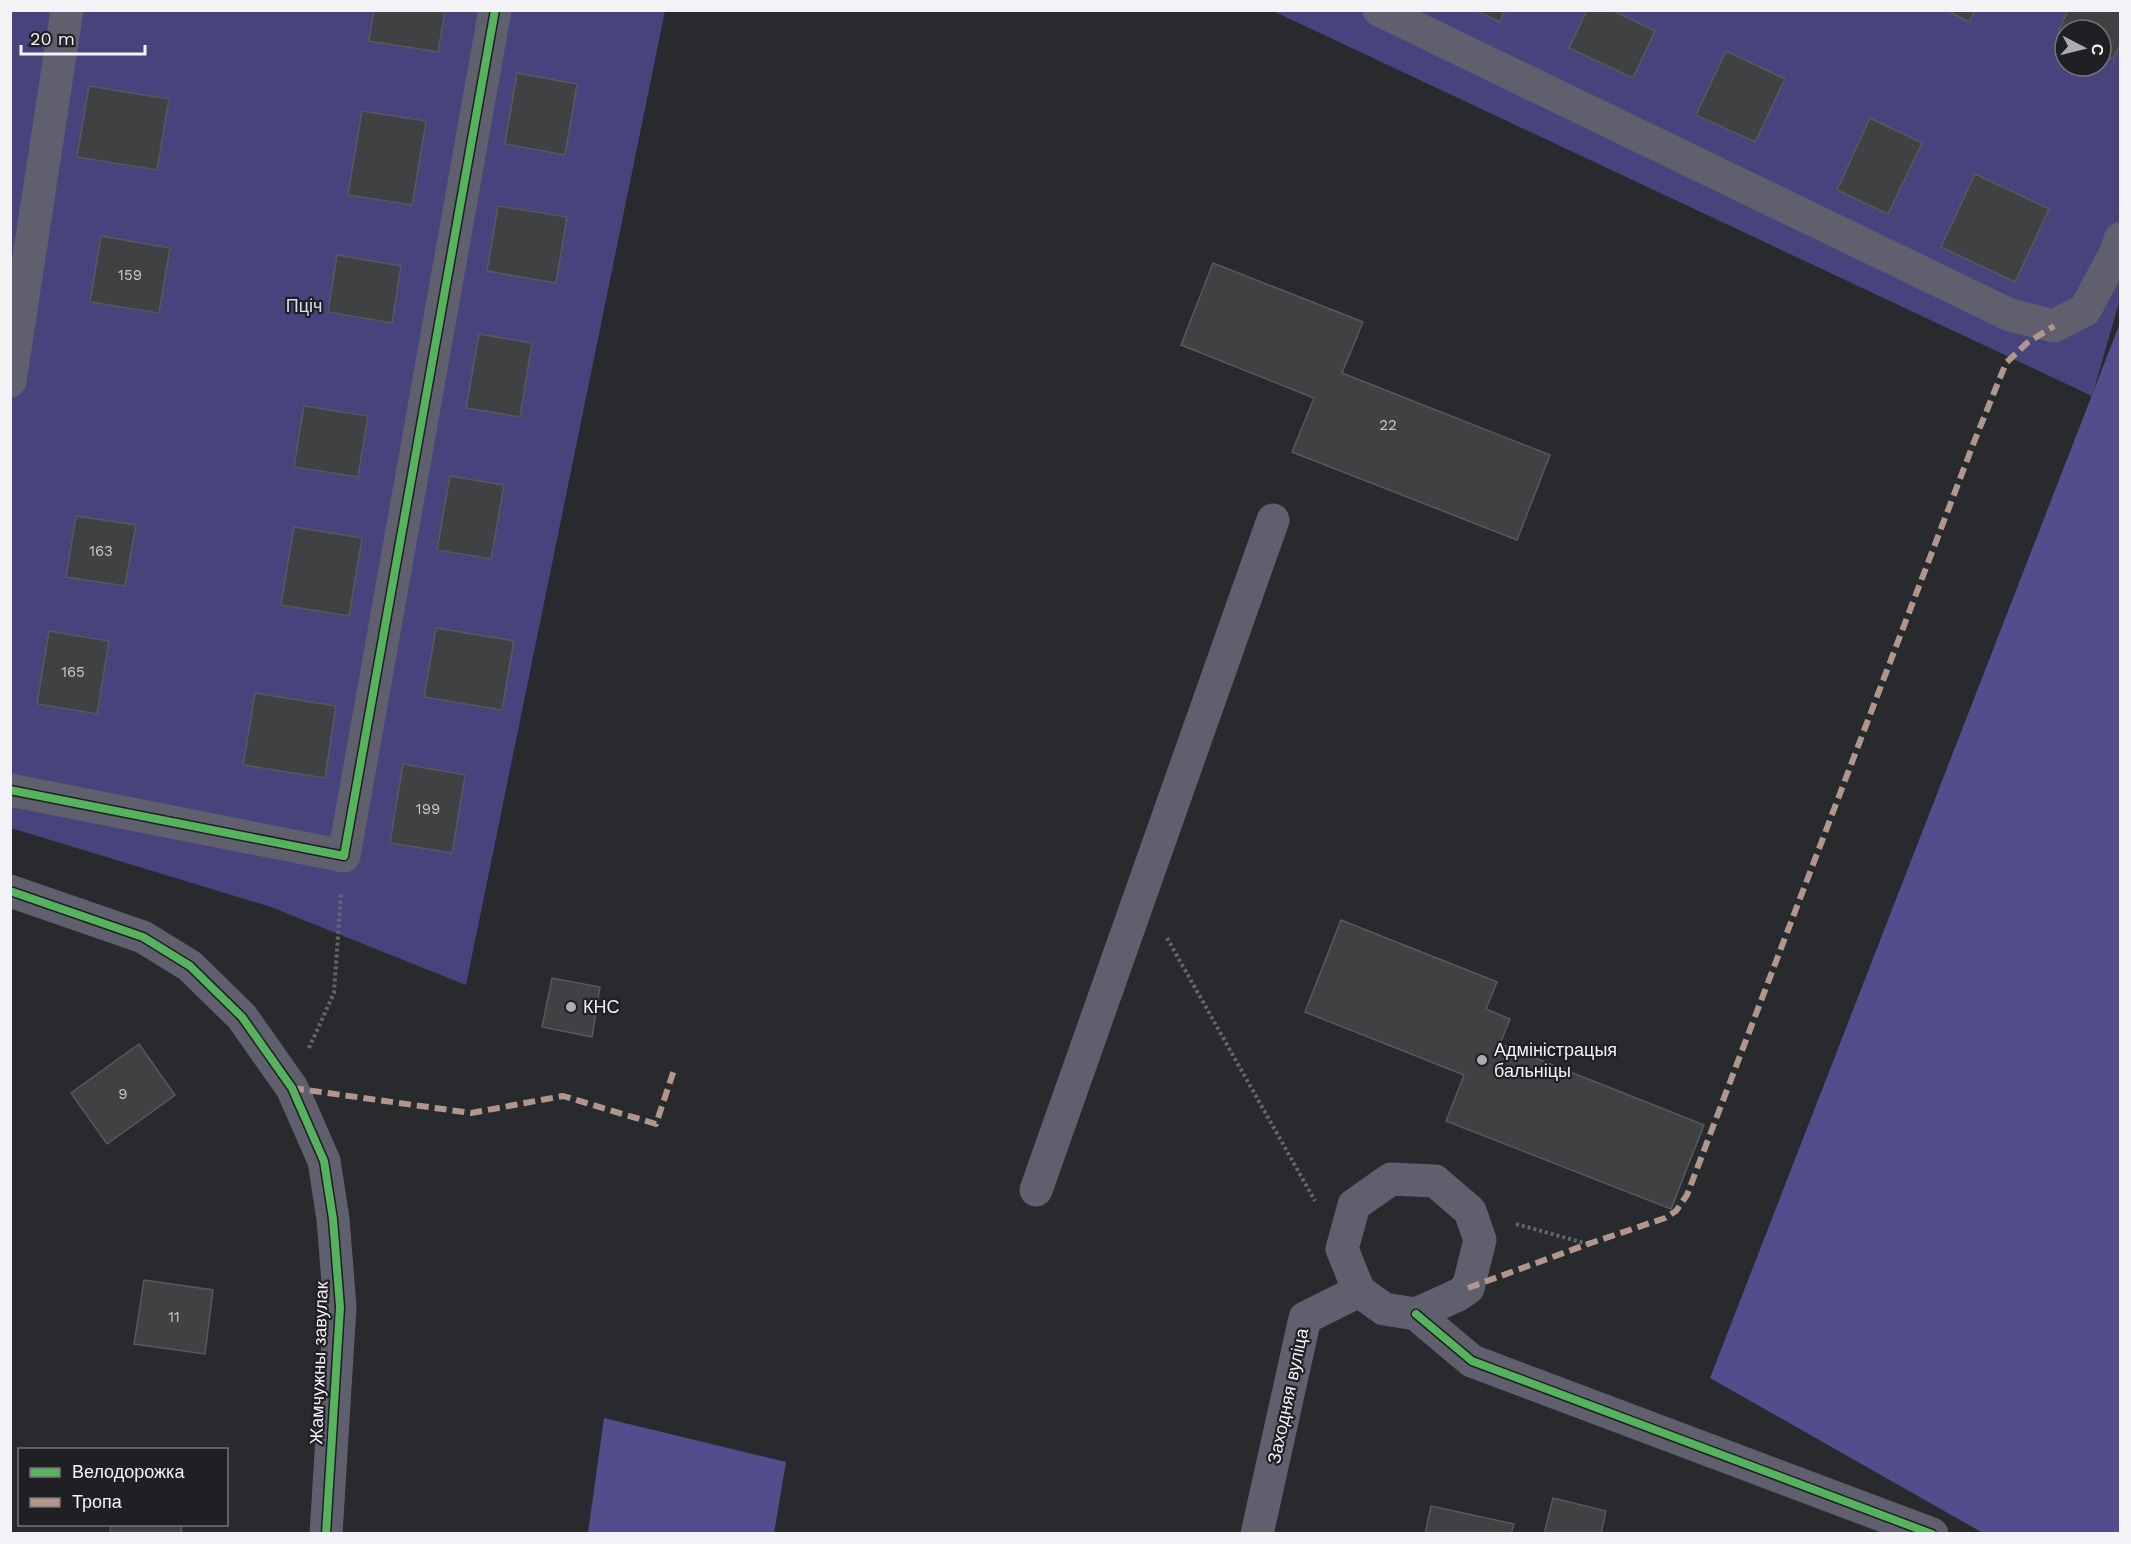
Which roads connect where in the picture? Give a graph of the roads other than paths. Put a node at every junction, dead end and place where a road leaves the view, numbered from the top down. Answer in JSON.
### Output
{"nodes":[{"id":1,"x":67,"y":10,"type":"edge"},
{"id":2,"x":495,"y":10,"type":"edge"},
{"id":3,"x":1379,"y":10,"type":"edge"},
{"id":4,"x":2121,"y":239,"type":"edge"},
{"id":5,"x":10,"y":381,"type":"edge"},
{"id":6,"x":1273,"y":520,"type":"dead end"},
{"id":7,"x":10,"y":790,"type":"edge"},
{"id":8,"x":10,"y":891,"type":"edge"},
{"id":9,"x":1036,"y":1190,"type":"dead end"},
{"id":10,"x":1359,"y":1291,"type":"junction"},
{"id":11,"x":1416,"y":1314,"type":"junction"},
{"id":12,"x":326,"y":1533,"type":"edge"},
{"id":13,"x":1257,"y":1533,"type":"edge"},
{"id":14,"x":1932,"y":1533,"type":"edge"}],
"edges":[{"from":1,"to":5,"type":"street"},
{"from":2,"to":7,"type":"street"},
{"from":3,"to":4,"type":"street"},
{"from":6,"to":9,"type":"street"},
{"from":8,"to":12,"type":"street","name":"Жамчужны завулак"},
{"from":10,"to":11,"type":"street"},
{"from":10,"to":11,"type":"street"},
{"from":10,"to":13,"type":"street","name":"Заходняя вуліца"},
{"from":11,"to":14,"type":"street"}]}
